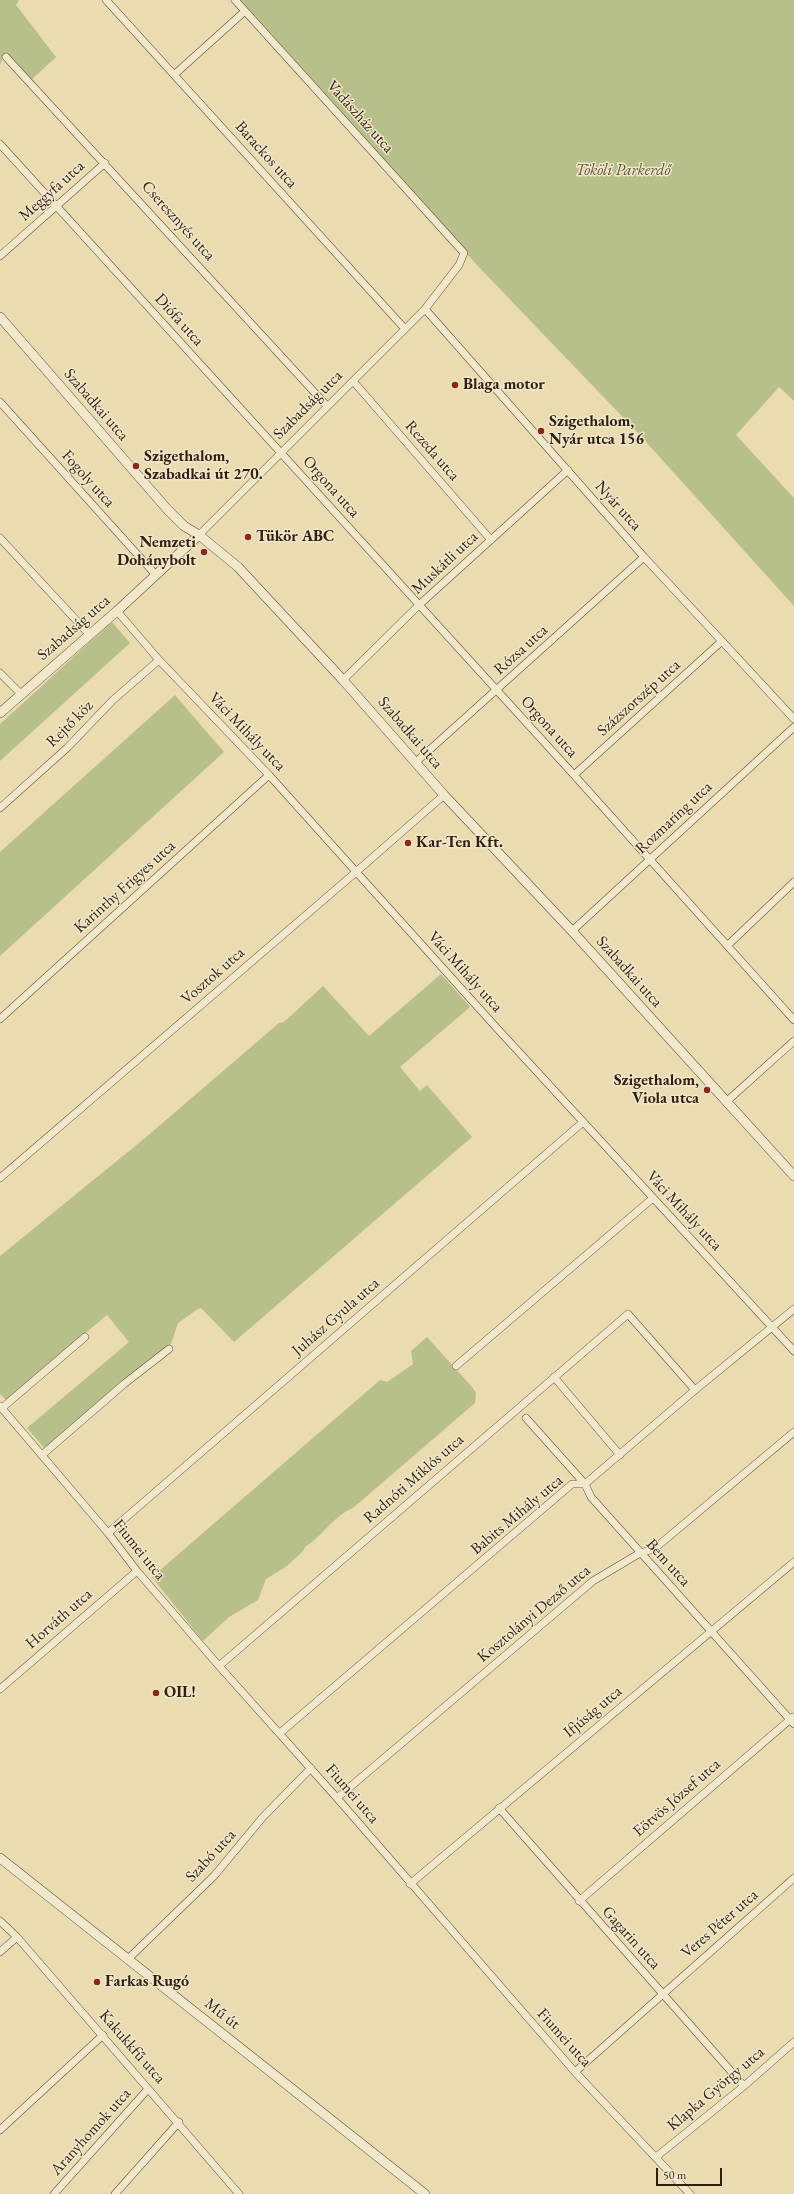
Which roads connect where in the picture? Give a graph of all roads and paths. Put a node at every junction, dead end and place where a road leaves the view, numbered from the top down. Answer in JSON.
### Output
{"nodes":[{"id":1,"x":106,"y":0,"type":"edge"},
{"id":2,"x":235,"y":0,"type":"edge"},
{"id":3,"x":245,"y":11,"type":"junction"},
{"id":4,"x":6,"y":57,"type":"dead end"},
{"id":5,"x":175,"y":74,"type":"junction"},
{"id":6,"x":0,"y":144,"type":"edge"},
{"id":7,"x":105,"y":163,"type":"junction"},
{"id":8,"x":55,"y":206,"type":"junction"},
{"id":9,"x":464,"y":253,"type":"joint"},
{"id":10,"x":0,"y":256,"type":"edge"},
{"id":11,"x":425,"y":309,"type":"junction"},
{"id":12,"x":0,"y":317,"type":"edge"},
{"id":13,"x":405,"y":329,"type":"junction"},
{"id":14,"x":353,"y":381,"type":"junction"},
{"id":15,"x":0,"y":402,"type":"edge"},
{"id":16,"x":327,"y":406,"type":"junction"},
{"id":17,"x":281,"y":453,"type":"junction"},
{"id":18,"x":568,"y":470,"type":"junction"},
{"id":19,"x":199,"y":535,"type":"junction"},
{"id":20,"x":0,"y":538,"type":"edge"},
{"id":21,"x":490,"y":540,"type":"junction"},
{"id":22,"x":644,"y":557,"type":"junction"},
{"id":23,"x":155,"y":574,"type":"junction"},
{"id":24,"x":419,"y":605,"type":"junction"},
{"id":25,"x":117,"y":610,"type":"junction"},
{"id":26,"x":89,"y":634,"type":"junction"},
{"id":27,"x":722,"y":641,"type":"junction"},
{"id":28,"x":159,"y":660,"type":"junction"},
{"id":29,"x":0,"y":673,"type":"edge"},
{"id":30,"x":344,"y":680,"type":"junction"},
{"id":31,"x":497,"y":691,"type":"junction"},
{"id":32,"x":21,"y":694,"type":"junction"},
{"id":33,"x":0,"y":713,"type":"edge"},
{"id":34,"x":794,"y":719,"type":"edge"},
{"id":35,"x":794,"y":727,"type":"edge"},
{"id":36,"x":416,"y":762,"type":"junction"},
{"id":37,"x":269,"y":775,"type":"junction"},
{"id":38,"x":574,"y":775,"type":"junction"},
{"id":39,"x":444,"y":795,"type":"junction"},
{"id":40,"x":0,"y":808,"type":"edge"},
{"id":41,"x":649,"y":860,"type":"junction"},
{"id":42,"x":356,"y":872,"type":"junction"},
{"id":43,"x":794,"y":882,"type":"edge"},
{"id":44,"x":572,"y":931,"type":"junction"},
{"id":45,"x":728,"y":945,"type":"junction"},
{"id":46,"x":0,"y":1019,"type":"edge"},
{"id":47,"x":794,"y":1020,"type":"edge"},
{"id":48,"x":794,"y":1041,"type":"edge"},
{"id":49,"x":726,"y":1102,"type":"junction"},
{"id":50,"x":583,"y":1122,"type":"junction"},
{"id":51,"x":794,"y":1176,"type":"edge"},
{"id":52,"x":0,"y":1178,"type":"edge"},
{"id":53,"x":653,"y":1198,"type":"junction"},
{"id":54,"x":794,"y":1309,"type":"edge"},
{"id":55,"x":772,"y":1327,"type":"junction"},
{"id":56,"x":85,"y":1337,"type":"dead end"},
{"id":57,"x":169,"y":1350,"type":"dead end"},
{"id":58,"x":794,"y":1352,"type":"edge"},
{"id":59,"x":456,"y":1366,"type":"dead end"},
{"id":60,"x":554,"y":1377,"type":"junction"},
{"id":61,"x":695,"y":1390,"type":"junction"},
{"id":62,"x":1,"y":1407,"type":"edge"},
{"id":63,"x":526,"y":1418,"type":"dead end"},
{"id":64,"x":794,"y":1432,"type":"edge"},
{"id":65,"x":42,"y":1455,"type":"junction"},
{"id":66,"x":620,"y":1455,"type":"junction"},
{"id":67,"x":585,"y":1484,"type":"junction"},
{"id":68,"x":108,"y":1533,"type":"junction"},
{"id":69,"x":640,"y":1553,"type":"junction"},
{"id":70,"x":794,"y":1562,"type":"edge"},
{"id":71,"x":137,"y":1571,"type":"junction"},
{"id":72,"x":711,"y":1632,"type":"junction"},
{"id":73,"x":219,"y":1666,"type":"junction"},
{"id":74,"x":0,"y":1689,"type":"edge"},
{"id":75,"x":793,"y":1720,"type":"edge"},
{"id":76,"x":280,"y":1733,"type":"junction"},
{"id":77,"x":311,"y":1768,"type":"junction"},
{"id":78,"x":337,"y":1798,"type":"junction"},
{"id":79,"x":499,"y":1808,"type":"junction"},
{"id":80,"x":0,"y":1858,"type":"edge"},
{"id":81,"x":794,"y":1878,"type":"edge"},
{"id":82,"x":410,"y":1884,"type":"junction"},
{"id":83,"x":579,"y":1901,"type":"junction"},
{"id":84,"x":0,"y":1922,"type":"edge"},
{"id":85,"x":17,"y":1937,"type":"junction"},
{"id":86,"x":0,"y":1952,"type":"edge"},
{"id":87,"x":128,"y":1959,"type":"junction"},
{"id":88,"x":662,"y":1994,"type":"junction"},
{"id":89,"x":103,"y":2035,"type":"junction"},
{"id":90,"x":794,"y":2042,"type":"edge"},
{"id":91,"x":575,"y":2072,"type":"junction"},
{"id":92,"x":744,"y":2086,"type":"junction"},
{"id":93,"x":148,"y":2089,"type":"junction"},
{"id":94,"x":179,"y":2122,"type":"junction"},
{"id":95,"x":0,"y":2130,"type":"edge"},
{"id":96,"x":656,"y":2157,"type":"junction"},
{"id":97,"x":54,"y":2194,"type":"edge"},
{"id":98,"x":115,"y":2194,"type":"edge"},
{"id":99,"x":239,"y":2194,"type":"edge"},
{"id":100,"x":424,"y":2194,"type":"edge"},
{"id":101,"x":690,"y":2194,"type":"edge"}],
"edges":[{"from":1,"to":5,"type":"street","name":"Barackos utca"},
{"from":2,"to":3,"type":"street","name":"Vadászház utca"},
{"from":3,"to":5,"type":"street"},
{"from":3,"to":9,"type":"street","name":"Vadászház utca"},
{"from":4,"to":7,"type":"street","name":"Cseresznyés utca"},
{"from":5,"to":13,"type":"street","name":"Barackos utca"},
{"from":6,"to":8,"type":"street","name":"Diófa utca"},
{"from":7,"to":8,"type":"street","name":"Meggyfa utca"},
{"from":7,"to":16,"type":"street","name":"Cseresznyés utca"},
{"from":8,"to":10,"type":"street","name":"Meggyfa utca"},
{"from":8,"to":17,"type":"street","name":"Diófa utca"},
{"from":9,"to":11,"type":"street","name":"Szabadság utca"},
{"from":11,"to":13,"type":"street","name":"Szabadság utca"},
{"from":11,"to":18,"type":"street","name":"Nyár utca"},
{"from":12,"to":19,"type":"street","name":"Szabadkai utca"},
{"from":13,"to":14,"type":"street","name":"Szabadság utca"},
{"from":14,"to":16,"type":"street","name":"Szabadság utca"},
{"from":14,"to":21,"type":"street","name":"Rezeda utca"},
{"from":15,"to":23,"type":"street","name":"Fogoly utca"},
{"from":16,"to":17,"type":"street","name":"Szabadság utca"},
{"from":17,"to":19,"type":"street","name":"Szabadság utca"},
{"from":17,"to":24,"type":"street","name":"Orgona utca"},
{"from":18,"to":21,"type":"street","name":"Muskátli utca"},
{"from":18,"to":22,"type":"street","name":"Nyár utca"},
{"from":19,"to":23,"type":"street","name":"Szabadság utca"},
{"from":19,"to":30,"type":"street","name":"Szabadkai utca"},
{"from":20,"to":26,"type":"street"},
{"from":21,"to":24,"type":"street","name":"Muskátli utca"},
{"from":22,"to":27,"type":"street","name":"Nyár utca"},
{"from":22,"to":31,"type":"street","name":"Rózsa utca"},
{"from":23,"to":25,"type":"street","name":"Szabadság utca"},
{"from":24,"to":30,"type":"street","name":"Muskátli utca"},
{"from":24,"to":31,"type":"street","name":"Orgona utca"},
{"from":25,"to":26,"type":"street","name":"Szabadság utca"},
{"from":25,"to":28,"type":"street","name":"Váci Mihály utca"},
{"from":26,"to":32,"type":"street","name":"Szabadság utca"},
{"from":27,"to":34,"type":"street","name":"Nyár utca"},
{"from":27,"to":38,"type":"street","name":"Százszorszép utca"},
{"from":28,"to":37,"type":"street","name":"Váci Mihály utca"},
{"from":28,"to":40,"type":"street","name":"Rejtő köz"},
{"from":29,"to":32,"type":"street"},
{"from":30,"to":36,"type":"street","name":"Szabadkai utca"},
{"from":31,"to":36,"type":"street","name":"Rózsa utca"},
{"from":31,"to":38,"type":"street","name":"Orgona utca"},
{"from":32,"to":33,"type":"street","name":"Szabadság utca"},
{"from":35,"to":41,"type":"street","name":"Rozmaring utca"},
{"from":36,"to":39,"type":"street","name":"Szabadkai utca"},
{"from":37,"to":42,"type":"street","name":"Váci Mihály utca"},
{"from":37,"to":46,"type":"street","name":"Karinthy Frigyes utca"},
{"from":38,"to":41,"type":"street","name":"Orgona utca"},
{"from":39,"to":42,"type":"street","name":"Vosztok utca"},
{"from":39,"to":44,"type":"street","name":"Szabadkai utca"},
{"from":41,"to":44,"type":"street","name":"Rozmaring utca"},
{"from":41,"to":45,"type":"street","name":"Orgona utca"},
{"from":42,"to":50,"type":"street","name":"Váci Mihály utca"},
{"from":42,"to":52,"type":"street","name":"Vosztok utca"},
{"from":43,"to":45,"type":"street"},
{"from":44,"to":49,"type":"street","name":"Szabadkai utca"},
{"from":45,"to":47,"type":"street","name":"Orgona utca"},
{"from":48,"to":49,"type":"street"},
{"from":49,"to":51,"type":"street","name":"Szabadkai utca"},
{"from":50,"to":53,"type":"street","name":"Váci Mihály utca"},
{"from":50,"to":68,"type":"street","name":"Juhász Gyula utca"},
{"from":53,"to":55,"type":"street","name":"Váci Mihály utca"},
{"from":53,"to":59,"type":"street"},
{"from":54,"to":55,"type":"street","name":"Babits Mihály utca"},
{"from":55,"to":58,"type":"street","name":"Váci Mihály utca"},
{"from":55,"to":61,"type":"street","name":"Babits Mihály utca"},
{"from":56,"to":62,"type":"street"},
{"from":57,"to":65,"type":"street"},
{"from":60,"to":61,"type":"street","name":"Radnóti Miklós utca"},
{"from":60,"to":66,"type":"street"},
{"from":60,"to":73,"type":"street","name":"Radnóti Miklós utca"},
{"from":61,"to":66,"type":"street","name":"Babits Mihály utca"},
{"from":62,"to":65,"type":"street","name":"Fiumei utca"},
{"from":63,"to":67,"type":"street","name":"Bem utca"},
{"from":64,"to":69,"type":"street","name":"Kosztolányi Dezső utca"},
{"from":65,"to":68,"type":"street","name":"Fiumei utca"},
{"from":66,"to":67,"type":"street","name":"Babits Mihály utca"},
{"from":67,"to":69,"type":"street","name":"Bem utca"},
{"from":67,"to":76,"type":"street","name":"Babits Mihály utca"},
{"from":68,"to":71,"type":"street","name":"Fiumei utca"},
{"from":69,"to":72,"type":"street","name":"Bem utca"},
{"from":69,"to":78,"type":"street","name":"Kosztolányi Dezső utca"},
{"from":70,"to":72,"type":"street","name":"Ifjúság utca"},
{"from":71,"to":73,"type":"street","name":"Fiumei utca"},
{"from":71,"to":74,"type":"street","name":"Horváth utca"},
{"from":72,"to":75,"type":"street","name":"Bem utca"},
{"from":72,"to":79,"type":"street","name":"Ifjúság utca"},
{"from":73,"to":76,"type":"street","name":"Fiumei utca"},
{"from":75,"to":83,"type":"street","name":"Eötvös József utca"},
{"from":76,"to":77,"type":"street","name":"Fiumei utca"},
{"from":77,"to":78,"type":"street","name":"Fiumei utca"},
{"from":77,"to":87,"type":"street","name":"Szabó utca"},
{"from":78,"to":82,"type":"street","name":"Fiumei utca"},
{"from":79,"to":82,"type":"street","name":"Ifjúság utca"},
{"from":79,"to":83,"type":"street","name":"Gagarin utca"},
{"from":80,"to":87,"type":"street","name":"Mű út"},
{"from":81,"to":88,"type":"street","name":"Veres Péter utca"},
{"from":82,"to":91,"type":"street","name":"Fiumei utca"},
{"from":83,"to":88,"type":"street","name":"Gagarin utca"},
{"from":84,"to":85,"type":"street","name":"Kakukkfű utca"},
{"from":85,"to":86,"type":"street"},
{"from":85,"to":89,"type":"street","name":"Kakukkfű utca"},
{"from":87,"to":100,"type":"street","name":"Mű út"},
{"from":88,"to":91,"type":"street","name":"Veres Péter utca"},
{"from":88,"to":92,"type":"street","name":"Gagarin utca"},
{"from":89,"to":93,"type":"street","name":"Kakukkfű utca"},
{"from":89,"to":95,"type":"street"},
{"from":90,"to":92,"type":"street","name":"Klapka György utca"},
{"from":91,"to":96,"type":"street","name":"Fiumei utca"},
{"from":92,"to":96,"type":"street","name":"Klapka György utca"},
{"from":93,"to":94,"type":"street","name":"Kakukkfű utca"},
{"from":93,"to":97,"type":"street","name":"Aranyhomok utca"},
{"from":94,"to":98,"type":"street"},
{"from":94,"to":99,"type":"street","name":"Kakukkfű utca"},
{"from":96,"to":101,"type":"street","name":"Fiumei utca"}]}
